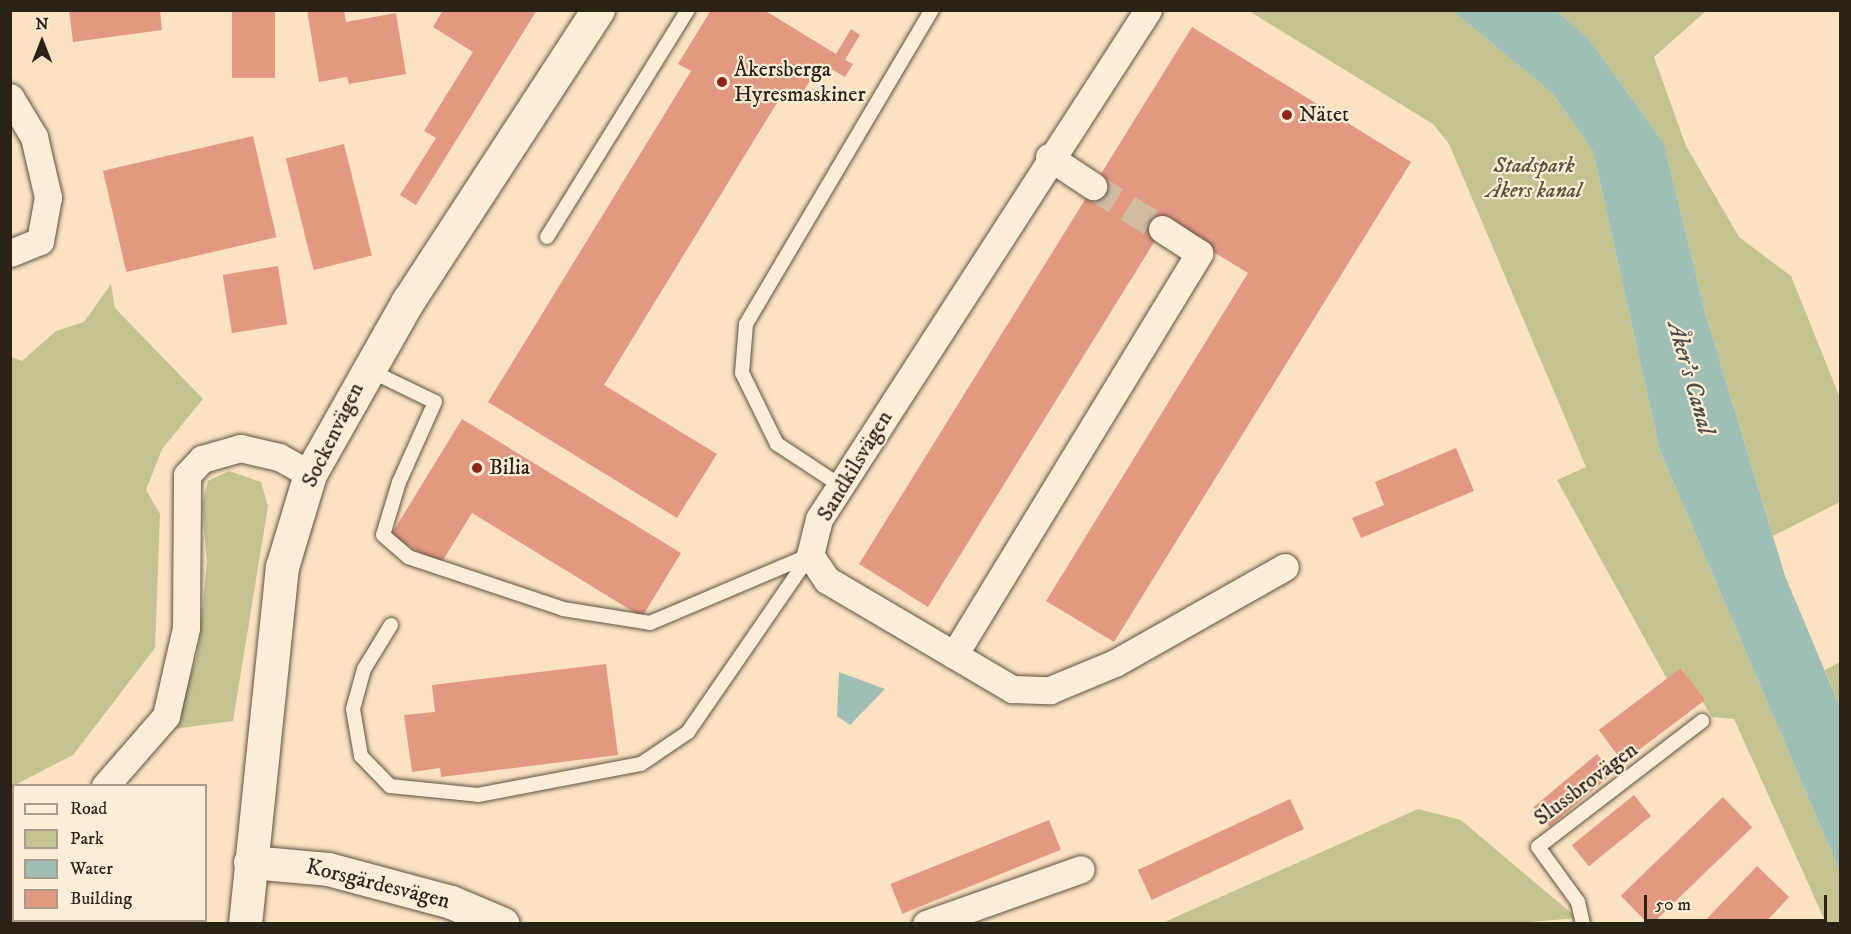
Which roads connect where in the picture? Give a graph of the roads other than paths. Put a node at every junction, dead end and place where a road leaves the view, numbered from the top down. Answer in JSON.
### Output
{"nodes":[{"id":1,"x":598,"y":10,"type":"edge"},
{"id":2,"x":688,"y":10,"type":"edge"},
{"id":3,"x":932,"y":10,"type":"edge"},
{"id":4,"x":1148,"y":10,"type":"edge"},
{"id":5,"x":10,"y":97,"type":"edge"},
{"id":6,"x":1049,"y":158,"type":"junction"},
{"id":7,"x":1094,"y":186,"type":"tunnel mouth"},
{"id":8,"x":1162,"y":229,"type":"tunnel mouth"},
{"id":9,"x":547,"y":237,"type":"dead end"},
{"id":10,"x":10,"y":253,"type":"edge"},
{"id":11,"x":367,"y":369,"type":"junction"},
{"id":12,"x":310,"y":474,"type":"junction"},
{"id":13,"x":841,"y":486,"type":"junction"},
{"id":14,"x":810,"y":555,"type":"junction"},
{"id":15,"x":1285,"y":567,"type":"dead end"},
{"id":16,"x":391,"y":626,"type":"dead end"},
{"id":17,"x":954,"y":655,"type":"junction"},
{"id":18,"x":1702,"y":721,"type":"dead end"},
{"id":19,"x":107,"y":784,"type":"edge"},
{"id":20,"x":250,"y":862,"type":"junction"},
{"id":21,"x":1081,"y":869,"type":"dead end"},
{"id":22,"x":245,"y":924,"type":"edge"},
{"id":23,"x":503,"y":924,"type":"edge"},
{"id":24,"x":926,"y":924,"type":"edge"},
{"id":25,"x":1583,"y":924,"type":"edge"}],
"edges":[{"from":1,"to":11,"type":"street","name":"Sockenvägen"},
{"from":2,"to":9,"type":"lane"},
{"from":3,"to":13,"type":"lane"},
{"from":4,"to":6,"type":"street","name":"Sandkilsvägen"},
{"from":5,"to":10,"type":"street"},
{"from":6,"to":7,"type":"street"},
{"from":6,"to":13,"type":"street","name":"Sandkilsvägen"},
{"from":8,"to":17,"type":"street"},
{"from":11,"to":12,"type":"street","name":"Sockenvägen"},
{"from":11,"to":14,"type":"lane"},
{"from":12,"to":19,"type":"street"},
{"from":12,"to":20,"type":"street","name":"Sockenvägen"},
{"from":13,"to":14,"type":"street","name":"Sandkilsvägen"},
{"from":14,"to":16,"type":"lane"},
{"from":14,"to":17,"type":"street"},
{"from":15,"to":17,"type":"street"},
{"from":18,"to":25,"type":"lane","name":"Slussbrovägen"},
{"from":20,"to":22,"type":"street","name":"Sockenvägen"},
{"from":20,"to":23,"type":"street","name":"Korsgärdesvägen"},
{"from":21,"to":24,"type":"street"}]}
